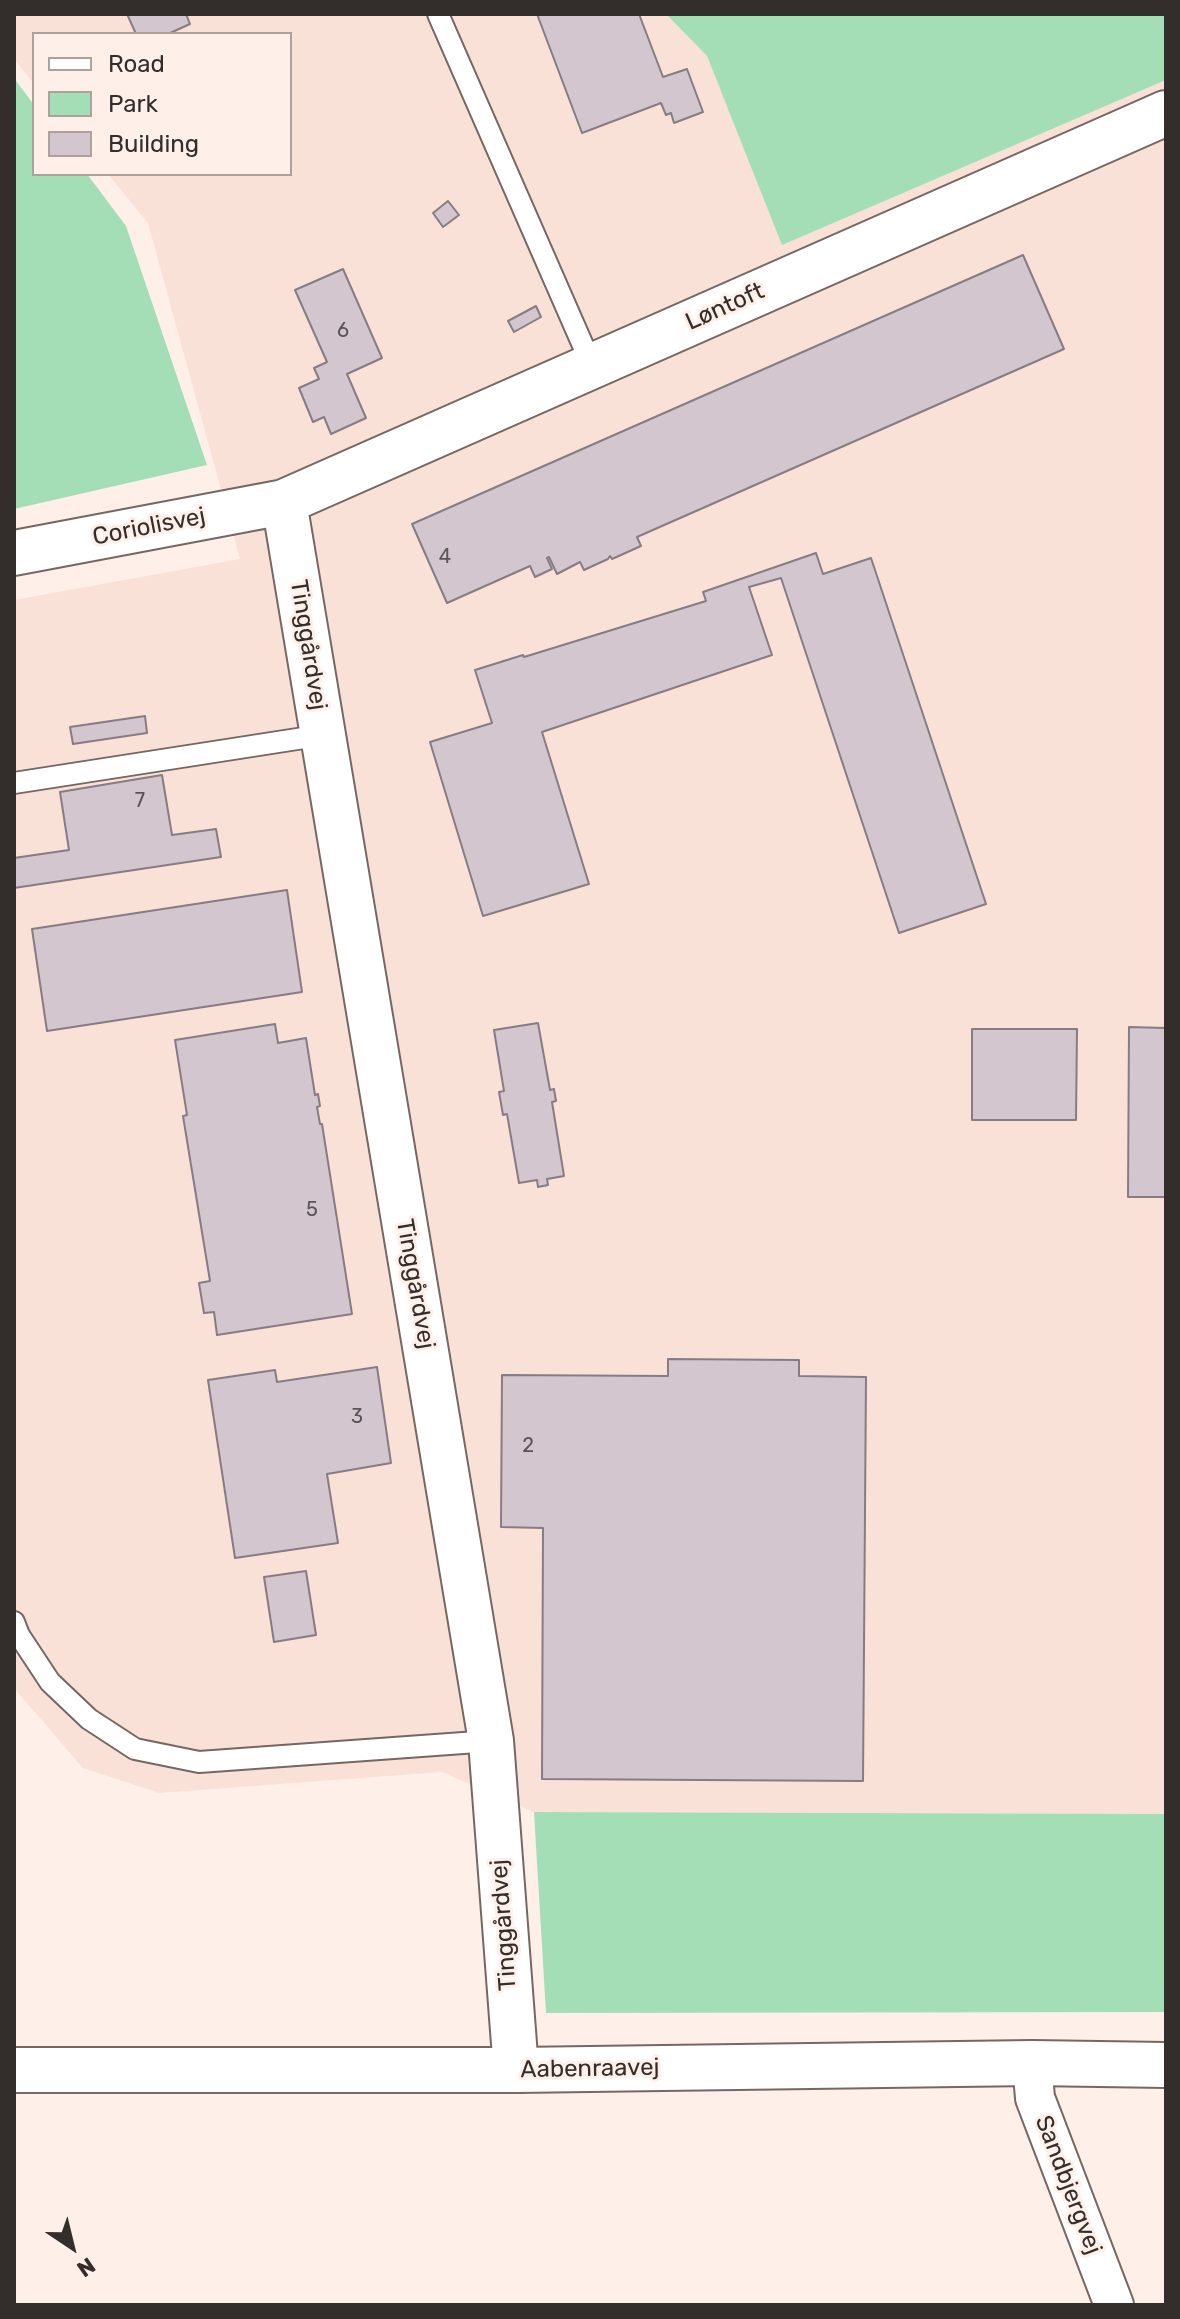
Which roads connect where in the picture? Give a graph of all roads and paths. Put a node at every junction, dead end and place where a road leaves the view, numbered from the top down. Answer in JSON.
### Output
{"nodes":[{"id":1,"x":438,"y":14,"type":"edge"},
{"id":2,"x":1166,"y":113,"type":"edge"},
{"id":3,"x":592,"y":366,"type":"junction"},
{"id":4,"x":284,"y":502,"type":"junction"},
{"id":5,"x":14,"y":553,"type":"edge"},
{"id":6,"x":323,"y":735,"type":"junction"},
{"id":7,"x":14,"y":783,"type":"edge"},
{"id":8,"x":14,"y":1622,"type":"edge"},
{"id":9,"x":491,"y":1741,"type":"junction"},
{"id":10,"x":1032,"y":2063,"type":"junction"},
{"id":11,"x":1166,"y":2065,"type":"edge"},
{"id":12,"x":14,"y":2070,"type":"edge"},
{"id":13,"x":516,"y":2070,"type":"junction"},
{"id":14,"x":1114,"y":2305,"type":"edge"}],
"edges":[{"from":1,"to":3,"type":"lane"},
{"from":2,"to":3,"type":"street","name":"Løntoft"},
{"from":3,"to":4,"type":"street","name":"Løntoft"},
{"from":4,"to":5,"type":"street","name":"Coriolisvej"},
{"from":4,"to":6,"type":"street","name":"Tinggårdvej"},
{"from":6,"to":7,"type":"lane"},
{"from":6,"to":9,"type":"street","name":"Tinggårdvej"},
{"from":8,"to":9,"type":"lane"},
{"from":9,"to":13,"type":"street","name":"Tinggårdvej"},
{"from":10,"to":11,"type":"street","name":"Aabenraavej"},
{"from":10,"to":13,"type":"street","name":"Aabenraavej"},
{"from":10,"to":14,"type":"street","name":"Sandbjergvej"},
{"from":12,"to":13,"type":"street","name":"Aabenraavej"}]}
